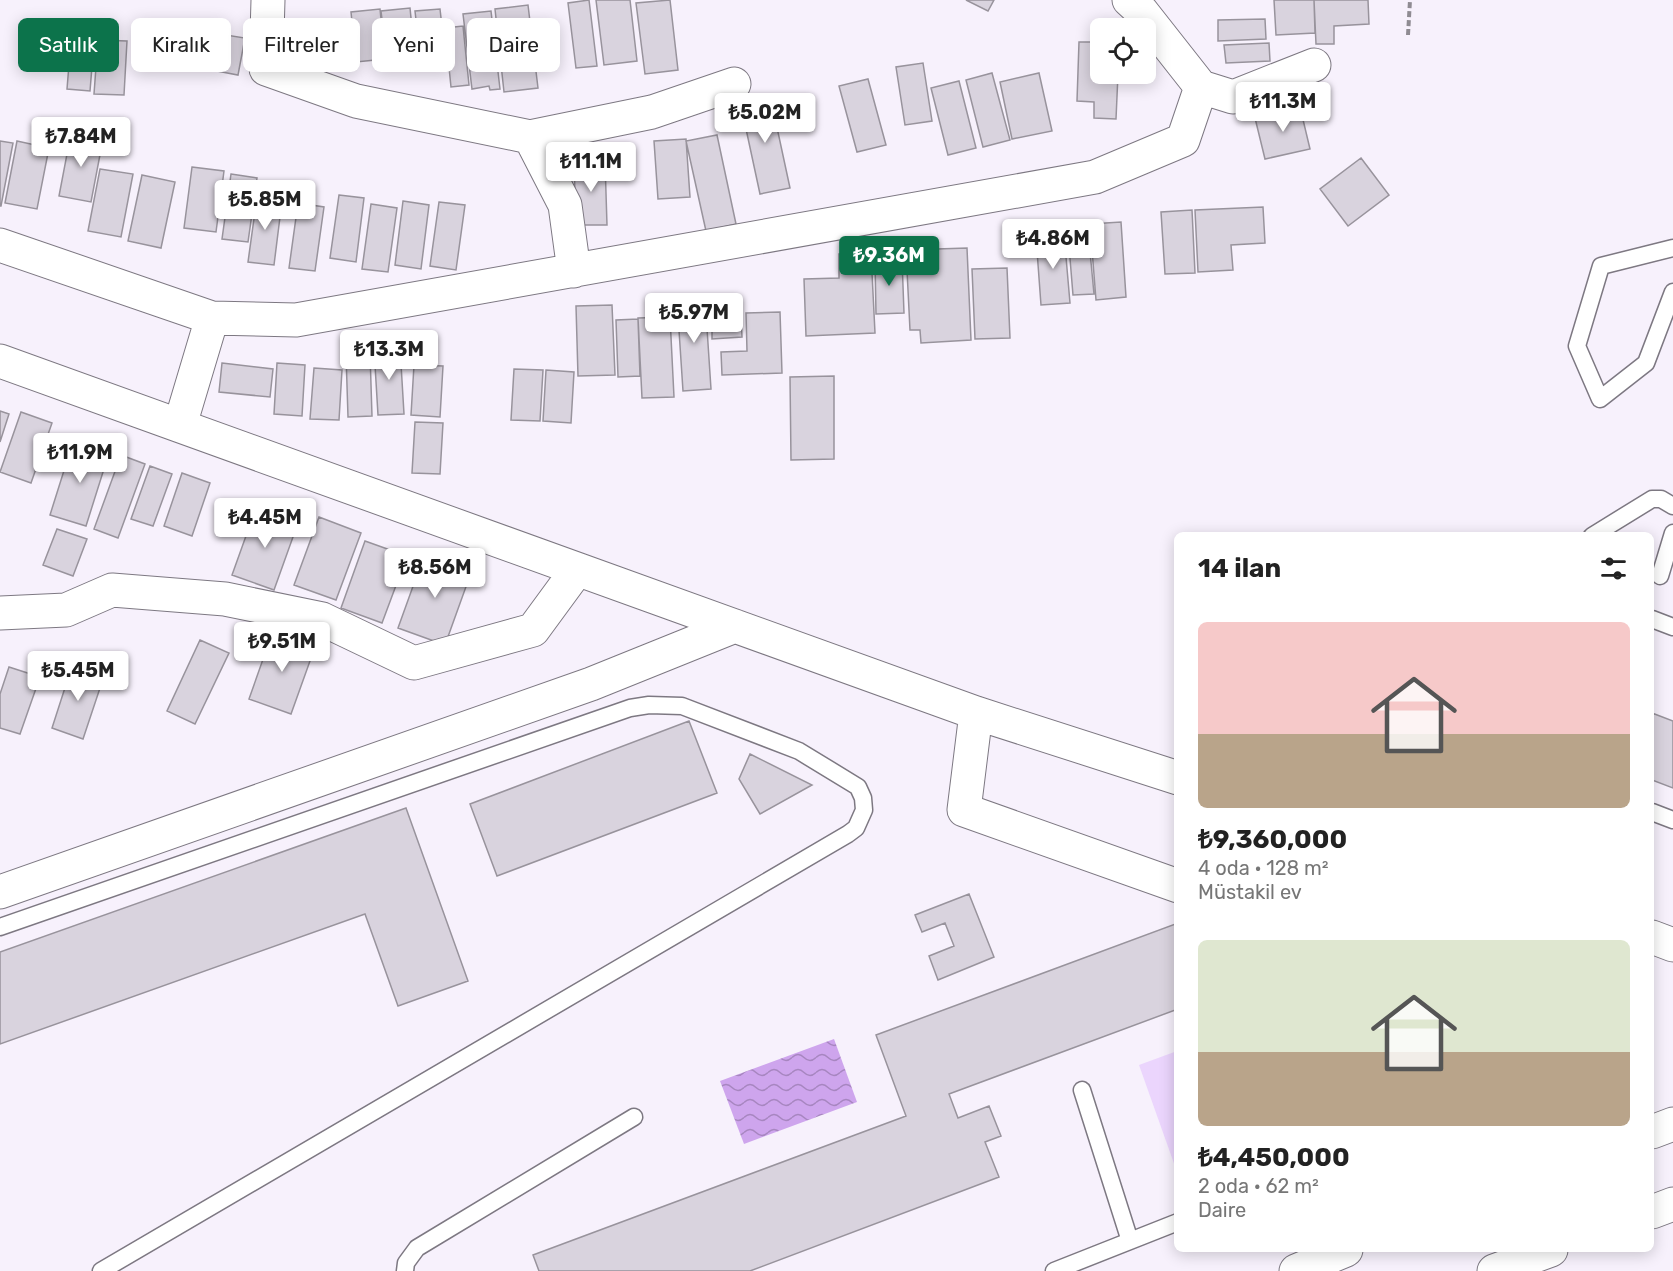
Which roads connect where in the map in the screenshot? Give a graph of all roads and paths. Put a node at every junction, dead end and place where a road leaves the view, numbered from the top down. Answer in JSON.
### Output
{"nodes":[{"id":1,"x":268,"y":0,"type":"edge"},
{"id":2,"x":1129,"y":0,"type":"edge"},
{"id":3,"x":1410,"y":0,"type":"edge"},
{"id":4,"x":1408,"y":35,"type":"dead end"},
{"id":5,"x":1314,"y":65,"type":"dead end"},
{"id":6,"x":734,"y":84,"type":"dead end"},
{"id":7,"x":1201,"y":87,"type":"junction"},
{"id":8,"x":530,"y":137,"type":"junction"},
{"id":9,"x":0,"y":245,"type":"edge"},
{"id":10,"x":1673,"y":248,"type":"edge"},
{"id":11,"x":574,"y":271,"type":"junction"},
{"id":12,"x":1673,"y":292,"type":"edge"},
{"id":13,"x":212,"y":318,"type":"junction"},
{"id":14,"x":0,"y":361,"type":"edge"},
{"id":15,"x":180,"y":425,"type":"junction"},
{"id":16,"x":1673,"y":506,"type":"edge"},
{"id":17,"x":1598,"y":532,"type":"edge"},
{"id":18,"x":1673,"y":533,"type":"edge"},
{"id":19,"x":577,"y":570,"type":"junction"},
{"id":20,"x":1660,"y":576,"type":"dead end"},
{"id":21,"x":0,"y":613,"type":"edge"},
{"id":22,"x":1654,"y":621,"type":"edge"},
{"id":23,"x":735,"y":626,"type":"junction"},
{"id":24,"x":1673,"y":627,"type":"edge"},
{"id":25,"x":976,"y":712,"type":"junction"},
{"id":26,"x":1174,"y":777,"type":"edge"},
{"id":27,"x":1654,"y":813,"type":"edge"},
{"id":28,"x":1673,"y":820,"type":"edge"},
{"id":29,"x":1174,"y":885,"type":"edge"},
{"id":30,"x":0,"y":892,"type":"edge"},
{"id":31,"x":0,"y":927,"type":"edge"},
{"id":32,"x":1654,"y":939,"type":"edge"},
{"id":33,"x":1673,"y":945,"type":"edge"},
{"id":34,"x":1082,"y":1090,"type":"dead end"},
{"id":35,"x":634,"y":1117,"type":"dead end"},
{"id":36,"x":1673,"y":1125,"type":"edge"},
{"id":37,"x":1654,"y":1131,"type":"edge"},
{"id":38,"x":1673,"y":1204,"type":"edge"},
{"id":39,"x":1654,"y":1211,"type":"edge"},
{"id":40,"x":1174,"y":1224,"type":"edge"},
{"id":41,"x":1130,"y":1241,"type":"junction"},
{"id":42,"x":1341,"y":1252,"type":"edge"},
{"id":43,"x":1546,"y":1252,"type":"edge"},
{"id":44,"x":101,"y":1271,"type":"edge"},
{"id":45,"x":405,"y":1271,"type":"edge"},
{"id":46,"x":1054,"y":1271,"type":"edge"},
{"id":47,"x":1296,"y":1271,"type":"edge"},
{"id":48,"x":1494,"y":1271,"type":"edge"}],
"edges":[{"from":1,"to":8,"type":"street"},
{"from":2,"to":7,"type":"street"},
{"from":3,"to":4,"type":"path"},
{"from":5,"to":7,"type":"street"},
{"from":6,"to":8,"type":"street"},
{"from":7,"to":11,"type":"street"},
{"from":8,"to":11,"type":"street"},
{"from":9,"to":13,"type":"street"},
{"from":10,"to":12,"type":"lane"},
{"from":11,"to":13,"type":"street"},
{"from":13,"to":15,"type":"street"},
{"from":14,"to":15,"type":"street"},
{"from":15,"to":19,"type":"street"},
{"from":16,"to":17,"type":"lane"},
{"from":18,"to":20,"type":"lane"},
{"from":19,"to":21,"type":"street"},
{"from":19,"to":23,"type":"street"},
{"from":22,"to":24,"type":"lane"},
{"from":23,"to":25,"type":"street"},
{"from":23,"to":30,"type":"street"},
{"from":25,"to":26,"type":"street"},
{"from":25,"to":29,"type":"street"},
{"from":27,"to":28,"type":"lane"},
{"from":31,"to":44,"type":"lane"},
{"from":32,"to":33,"type":"street"},
{"from":34,"to":41,"type":"lane"},
{"from":35,"to":45,"type":"lane"},
{"from":36,"to":37,"type":"street"},
{"from":38,"to":39,"type":"street"},
{"from":40,"to":41,"type":"lane"},
{"from":41,"to":46,"type":"lane"},
{"from":42,"to":47,"type":"street"},
{"from":43,"to":48,"type":"street"}]}
